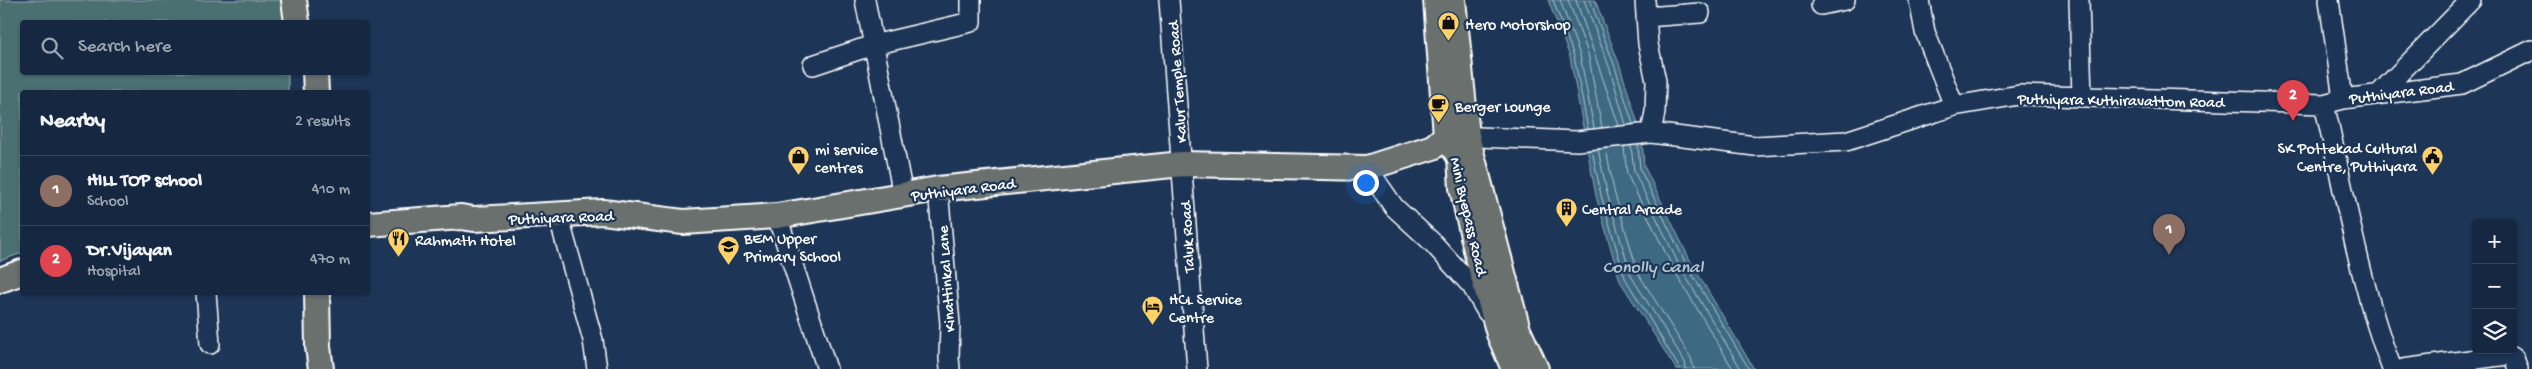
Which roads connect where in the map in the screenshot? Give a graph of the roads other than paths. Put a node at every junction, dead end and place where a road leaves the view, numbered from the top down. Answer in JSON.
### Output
{"nodes":[{"id":1,"x":294,"y":0,"type":"edge"},
{"id":2,"x":307,"y":0,"type":"edge"},
{"id":3,"x":865,"y":0,"type":"edge"},
{"id":4,"x":971,"y":0,"type":"edge"},
{"id":5,"x":1169,"y":0,"type":"edge"},
{"id":6,"x":1436,"y":0,"type":"edge"},
{"id":7,"x":1453,"y":0,"type":"edge"},
{"id":8,"x":1845,"y":0,"type":"edge"},
{"id":9,"x":1919,"y":0,"type":"edge"},
{"id":10,"x":2079,"y":0,"type":"edge"},
{"id":11,"x":2329,"y":0,"type":"edge"},
{"id":12,"x":2471,"y":0,"type":"edge"},
{"id":13,"x":1821,"y":5,"type":"dead end"},
{"id":14,"x":1645,"y":9,"type":"edge"},
{"id":15,"x":1700,"y":13,"type":"dead end"},
{"id":16,"x":297,"y":20,"type":"edge"},
{"id":17,"x":310,"y":20,"type":"edge"},
{"id":18,"x":873,"y":45,"type":"junction"},
{"id":19,"x":2532,"y":50,"type":"edge"},
{"id":20,"x":813,"y":65,"type":"dead end"},
{"id":21,"x":300,"y":75,"type":"edge"},
{"id":22,"x":314,"y":75,"type":"edge"},
{"id":23,"x":301,"y":90,"type":"edge"},
{"id":24,"x":316,"y":90,"type":"edge"},
{"id":25,"x":2379,"y":94,"type":"junction"},
{"id":26,"x":2082,"y":97,"type":"junction"},
{"id":27,"x":2344,"y":99,"type":"junction"},
{"id":28,"x":2324,"y":104,"type":"junction"},
{"id":29,"x":1954,"y":106,"type":"junction"},
{"id":30,"x":1651,"y":133,"type":"junction"},
{"id":31,"x":1457,"y":136,"type":"junction"},
{"id":32,"x":1182,"y":164,"type":"junction"},
{"id":33,"x":1367,"y":168,"type":"junction"},
{"id":34,"x":938,"y":189,"type":"junction"},
{"id":35,"x":902,"y":195,"type":"junction"},
{"id":36,"x":558,"y":215,"type":"junction"},
{"id":37,"x":777,"y":216,"type":"junction"},
{"id":38,"x":474,"y":219,"type":"junction"},
{"id":39,"x":370,"y":224,"type":"edge"},
{"id":40,"x":370,"y":233,"type":"edge"},
{"id":41,"x":20,"y":273,"type":"edge"},
{"id":42,"x":0,"y":280,"type":"edge"},
{"id":43,"x":206,"y":295,"type":"edge"},
{"id":44,"x":301,"y":295,"type":"edge"},
{"id":45,"x":317,"y":295,"type":"edge"},
{"id":46,"x":1499,"y":334,"type":"junction"},
{"id":47,"x":210,"y":344,"type":"dead end"},
{"id":48,"x":306,"y":369,"type":"edge"},
{"id":49,"x":321,"y":369,"type":"edge"},
{"id":50,"x":597,"y":369,"type":"edge"},
{"id":51,"x":828,"y":369,"type":"edge"},
{"id":52,"x":950,"y":369,"type":"edge"},
{"id":53,"x":1197,"y":369,"type":"edge"},
{"id":54,"x":1514,"y":369,"type":"edge"},
{"id":55,"x":1536,"y":369,"type":"edge"},
{"id":56,"x":2392,"y":369,"type":"edge"},
{"id":57,"x":2403,"y":369,"type":"edge"},
{"id":58,"x":2518,"y":369,"type":"edge"}],
"edges":[{"from":1,"to":16,"type":"main road"},
{"from":2,"to":17,"type":"main road"},
{"from":3,"to":18,"type":"street"},
{"from":4,"to":18,"type":"street"},
{"from":5,"to":32,"type":"street","name":"Kalur Temple Road"},
{"from":6,"to":31,"type":"main road","name":"Mini Byepass Road"},
{"from":7,"to":31,"type":"main road"},
{"from":8,"to":13,"type":"street"},
{"from":9,"to":29,"type":"street"},
{"from":10,"to":26,"type":"street"},
{"from":11,"to":27,"type":"street"},
{"from":12,"to":25,"type":"street"},
{"from":14,"to":15,"type":"street"},
{"from":14,"to":30,"type":"street"},
{"from":18,"to":20,"type":"street"},
{"from":18,"to":35,"type":"street"},
{"from":19,"to":25,"type":"street","name":"Puthiyara Road"},
{"from":21,"to":23,"type":"main road"},
{"from":22,"to":24,"type":"main road"},
{"from":25,"to":27,"type":"street","name":"Puthiyara Road"},
{"from":26,"to":28,"type":"street","name":"Puthiyara Kuthiravattom Road"},
{"from":26,"to":29,"type":"street","name":"Puthiyara Kuthiravattom Road"},
{"from":27,"to":28,"type":"street","name":"Puthiyara Road"},
{"from":28,"to":56,"type":"street"},
{"from":29,"to":30,"type":"street","name":"Puthiyara Kuthiravattom Road"},
{"from":30,"to":31,"type":"street","name":"Puthiyara Kuthiravattom Road"},
{"from":31,"to":33,"type":"main road","name":"Puthiyara Road"},
{"from":31,"to":46,"type":"main road","name":"Mini Byepass Road"},
{"from":31,"to":55,"type":"main road"},
{"from":32,"to":33,"type":"main road","name":"Puthiyara Road"},
{"from":32,"to":34,"type":"main road","name":"Puthiyara Road"},
{"from":32,"to":53,"type":"street","name":"Taluk Road"},
{"from":33,"to":46,"type":"street"},
{"from":34,"to":35,"type":"main road","name":"Puthiyara Road"},
{"from":34,"to":52,"type":"street","name":"Kinattinkal Lane"},
{"from":35,"to":37,"type":"main road","name":"Puthiyara Road"},
{"from":36,"to":37,"type":"main road","name":"Puthiyara Road"},
{"from":36,"to":38,"type":"main road","name":"Puthiyara Road"},
{"from":36,"to":50,"type":"street"},
{"from":37,"to":51,"type":"street"},
{"from":38,"to":39,"type":"main road","name":"Puthiyara Road"},
{"from":38,"to":40,"type":"main road","name":"Puthiyara Road"},
{"from":41,"to":42,"type":"main road"},
{"from":43,"to":47,"type":"street"},
{"from":44,"to":48,"type":"main road"},
{"from":45,"to":49,"type":"main road"},
{"from":46,"to":54,"type":"main road","name":"Mini Byepass Road"},
{"from":57,"to":58,"type":"street"}]}
